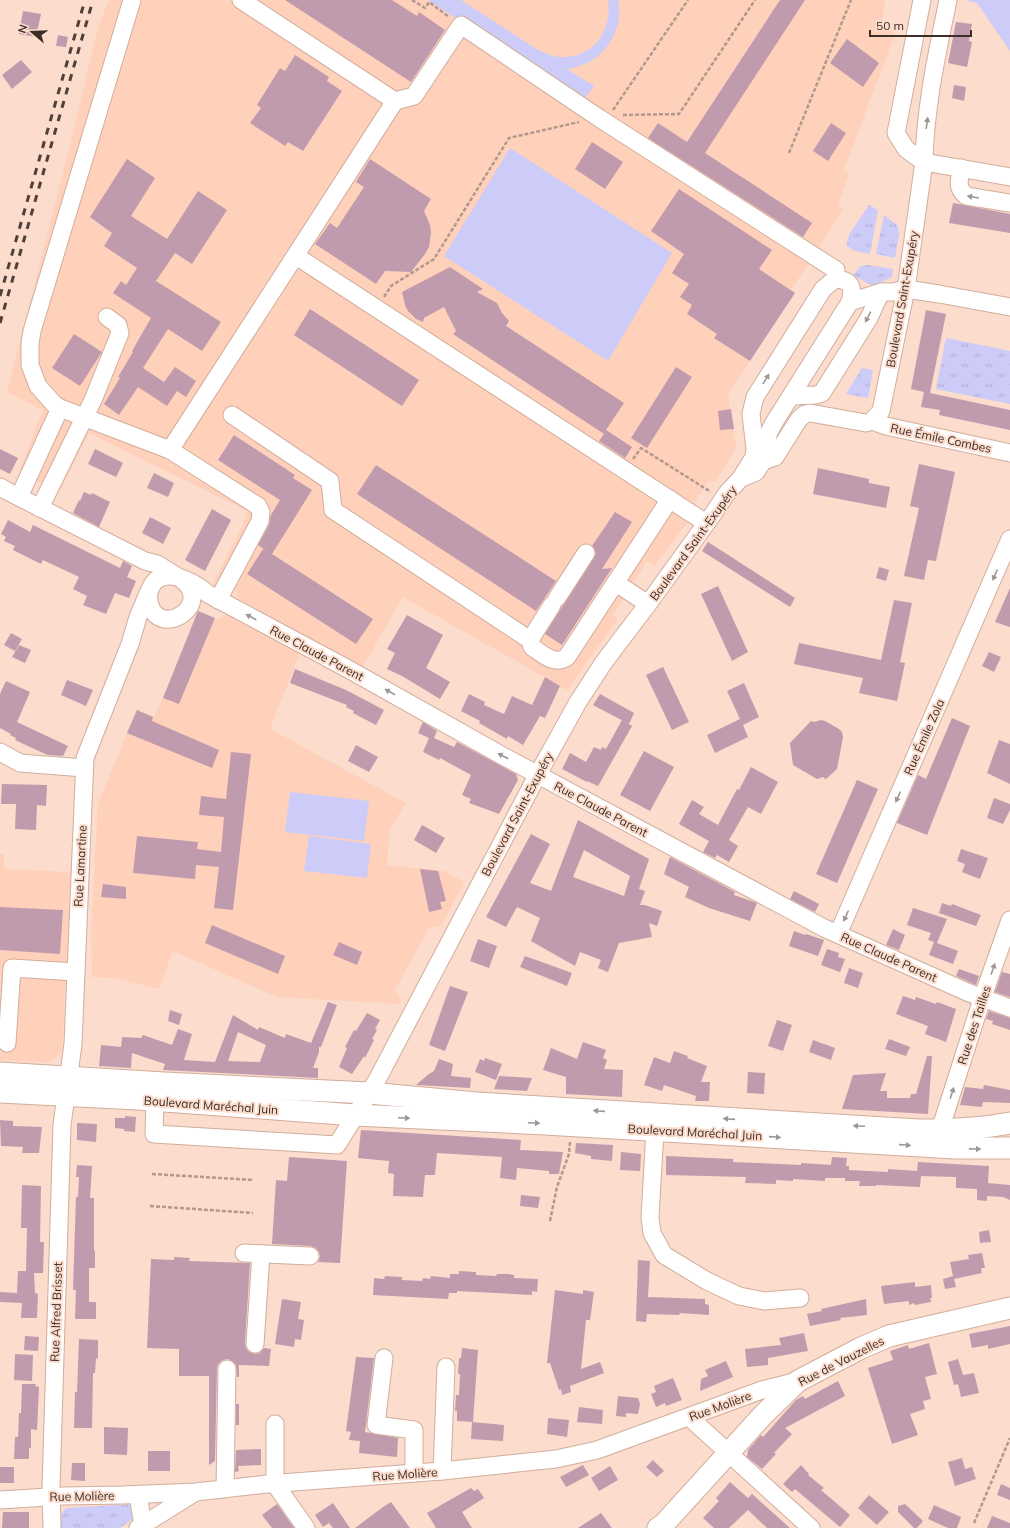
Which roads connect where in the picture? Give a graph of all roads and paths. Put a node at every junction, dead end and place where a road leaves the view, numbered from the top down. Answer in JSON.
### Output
{"nodes":[{"id":1,"x":132,"y":0,"type":"edge"},
{"id":2,"x":241,"y":0,"type":"edge"},
{"id":3,"x":412,"y":0,"type":"edge"},
{"id":4,"x":688,"y":0,"type":"edge"},
{"id":5,"x":755,"y":0,"type":"edge"},
{"id":6,"x":851,"y":0,"type":"edge"},
{"id":7,"x":922,"y":0,"type":"edge"},
{"id":8,"x":948,"y":0,"type":"edge"},
{"id":9,"x":440,"y":11,"type":"dead end"},
{"id":10,"x":395,"y":101,"type":"junction"},
{"id":11,"x":605,"y":116,"type":"junction"},
{"id":12,"x":789,"y":153,"type":"dead end"},
{"id":13,"x":924,"y":162,"type":"junction"},
{"id":14,"x":962,"y":168,"type":"junction"},
{"id":15,"x":1010,"y":176,"type":"edge"},
{"id":16,"x":1010,"y":204,"type":"edge"},
{"id":17,"x":296,"y":256,"type":"junction"},
{"id":18,"x":836,"y":270,"type":"dead end"},
{"id":19,"x":906,"y":289,"type":"junction"},
{"id":20,"x":881,"y":292,"type":"junction"},
{"id":21,"x":850,"y":302,"type":"junction"},
{"id":22,"x":1010,"y":307,"type":"edge"},
{"id":23,"x":376,"y":308,"type":"junction"},
{"id":24,"x":106,"y":317,"type":"dead end"},
{"id":25,"x":792,"y":396,"type":"junction"},
{"id":26,"x":755,"y":397,"type":"junction"},
{"id":27,"x":60,"y":408,"type":"junction"},
{"id":28,"x":232,"y":415,"type":"dead end"},
{"id":29,"x":84,"y":418,"type":"junction"},
{"id":30,"x":775,"y":421,"type":"junction"},
{"id":31,"x":872,"y":421,"type":"junction"},
{"id":32,"x":170,"y":450,"type":"junction"},
{"id":33,"x":1010,"y":453,"type":"edge"},
{"id":34,"x":763,"y":461,"type":"junction"},
{"id":35,"x":625,"y":471,"type":"junction"},
{"id":36,"x":741,"y":478,"type":"junction"},
{"id":37,"x":0,"y":486,"type":"edge"},
{"id":38,"x":19,"y":497,"type":"junction"},
{"id":39,"x":670,"y":500,"type":"junction"},
{"id":40,"x":40,"y":508,"type":"junction"},
{"id":41,"x":710,"y":519,"type":"junction"},
{"id":42,"x":1010,"y":539,"type":"edge"},
{"id":43,"x":586,"y":553,"type":"dead end"},
{"id":44,"x":144,"y":561,"type":"junction"},
{"id":45,"x":180,"y":578,"type":"junction"},
{"id":46,"x":616,"y":583,"type":"junction"},
{"id":47,"x":152,"y":586,"type":"junction"},
{"id":48,"x":218,"y":600,"type":"junction"},
{"id":49,"x":648,"y":604,"type":"junction"},
{"id":50,"x":158,"y":616,"type":"junction"},
{"id":51,"x":530,"y":640,"type":"junction"},
{"id":52,"x":130,"y":644,"type":"junction"},
{"id":53,"x":0,"y":752,"type":"edge"},
{"id":54,"x":84,"y":768,"type":"junction"},
{"id":55,"x":538,"y":774,"type":"junction"},
{"id":56,"x":1010,"y":920,"type":"edge"},
{"id":57,"x":838,"y":934,"type":"junction"},
{"id":58,"x":74,"y":972,"type":"junction"},
{"id":59,"x":982,"y":998,"type":"junction"},
{"id":60,"x":1010,"y":1008,"type":"edge"},
{"id":61,"x":7,"y":1043,"type":"dead end"},
{"id":62,"x":0,"y":1072,"type":"edge"},
{"id":63,"x":0,"y":1086,"type":"edge"},
{"id":64,"x":67,"y":1086,"type":"junction"},
{"id":65,"x":0,"y":1092,"type":"edge"},
{"id":66,"x":163,"y":1095,"type":"junction"},
{"id":67,"x":374,"y":1104,"type":"junction"},
{"id":68,"x":355,"y":1115,"type":"junction"},
{"id":69,"x":1010,"y":1123,"type":"edge"},
{"id":70,"x":571,"y":1125,"type":"junction"},
{"id":71,"x":655,"y":1130,"type":"junction"},
{"id":72,"x":940,"y":1130,"type":"junction"},
{"id":73,"x":1010,"y":1148,"type":"edge"},
{"id":74,"x":152,"y":1174,"type":"dead end"},
{"id":75,"x":254,"y":1180,"type":"dead end"},
{"id":76,"x":150,"y":1206,"type":"dead end"},
{"id":77,"x":253,"y":1213,"type":"dead end"},
{"id":78,"x":550,"y":1221,"type":"dead end"},
{"id":79,"x":244,"y":1253,"type":"dead end"},
{"id":80,"x":261,"y":1254,"type":"junction"},
{"id":81,"x":310,"y":1256,"type":"dead end"},
{"id":82,"x":800,"y":1298,"type":"dead end"},
{"id":83,"x":1010,"y":1308,"type":"edge"},
{"id":84,"x":255,"y":1344,"type":"dead end"},
{"id":85,"x":384,"y":1358,"type":"dead end"},
{"id":86,"x":446,"y":1367,"type":"dead end"},
{"id":87,"x":227,"y":1369,"type":"dead end"},
{"id":88,"x":798,"y":1381,"type":"junction"},
{"id":89,"x":689,"y":1417,"type":"junction"},
{"id":90,"x":275,"y":1424,"type":"dead end"},
{"id":91,"x":1010,"y":1438,"type":"edge"},
{"id":92,"x":729,"y":1453,"type":"junction"},
{"id":93,"x":442,"y":1471,"type":"junction"},
{"id":94,"x":414,"y":1473,"type":"junction"},
{"id":95,"x":275,"y":1484,"type":"junction"},
{"id":96,"x":225,"y":1489,"type":"junction"},
{"id":97,"x":196,"y":1492,"type":"junction"},
{"id":98,"x":138,"y":1495,"type":"junction"},
{"id":99,"x":51,"y":1497,"type":"junction"},
{"id":100,"x":0,"y":1500,"type":"edge"},
{"id":101,"x":974,"y":1523,"type":"dead end"},
{"id":102,"x":141,"y":1527,"type":"edge"},
{"id":103,"x":52,"y":1528,"type":"edge"},
{"id":104,"x":306,"y":1528,"type":"edge"},
{"id":105,"x":658,"y":1528,"type":"edge"},
{"id":106,"x":811,"y":1528,"type":"edge"}],
"edges":[{"from":1,"to":27,"type":"street"},
{"from":2,"to":10,"type":"street"},
{"from":3,"to":9,"type":"path"},
{"from":4,"to":11,"type":"path"},
{"from":5,"to":11,"type":"path"},
{"from":6,"to":12,"type":"path"},
{"from":7,"to":13,"type":"street"},
{"from":13,"to":8,"type":"street","name":"Boulevard Saint-Exupéry","one_way":true},
{"from":10,"to":11,"type":"street"},
{"from":10,"to":17,"type":"street"},
{"from":11,"to":18,"type":"street"},
{"from":11,"to":23,"type":"path"},
{"from":13,"to":14,"type":"street"},
{"from":13,"to":19,"type":"street","name":"Boulevard Saint-Exupéry"},
{"from":14,"to":15,"type":"street"},
{"from":16,"to":14,"type":"street","one_way":true},
{"from":17,"to":23,"type":"street"},
{"from":17,"to":32,"type":"street"},
{"from":19,"to":20,"type":"street"},
{"from":19,"to":22,"type":"street"},
{"from":19,"to":31,"type":"street","name":"Boulevard Saint-Exupéry"},
{"from":20,"to":21,"type":"street"},
{"from":20,"to":25,"type":"street","one_way":true},
{"from":21,"to":25,"type":"street"},
{"from":26,"to":21,"type":"street","one_way":true},
{"from":23,"to":35,"type":"street"},
{"from":24,"to":29,"type":"street"},
{"from":25,"to":30,"type":"street"},
{"from":26,"to":30,"type":"street"},
{"from":26,"to":36,"type":"street"},
{"from":27,"to":29,"type":"street"},
{"from":27,"to":38,"type":"street"},
{"from":28,"to":51,"type":"street"},
{"from":29,"to":32,"type":"street"},
{"from":29,"to":40,"type":"street"},
{"from":30,"to":34,"type":"street"},
{"from":31,"to":33,"type":"street","name":"Rue Émile Combes"},
{"from":31,"to":34,"type":"street","name":"Boulevard Saint-Exupéry"},
{"from":32,"to":48,"type":"street"},
{"from":34,"to":36,"type":"street","name":"Boulevard Saint-Exupéry"},
{"from":35,"to":39,"type":"street"},
{"from":35,"to":41,"type":"path"},
{"from":36,"to":41,"type":"street","name":"Boulevard Saint-Exupéry"},
{"from":37,"to":38,"type":"street","name":"Rue Claude Parent"},
{"from":38,"to":40,"type":"street","name":"Rue Claude Parent"},
{"from":39,"to":41,"type":"street"},
{"from":39,"to":46,"type":"street"},
{"from":40,"to":44,"type":"street","name":"Rue Claude Parent"},
{"from":41,"to":49,"type":"street","name":"Boulevard Saint-Exupéry"},
{"from":42,"to":57,"type":"street","name":"Rue Émile Zola","one_way":true},
{"from":43,"to":51,"type":"street"},
{"from":44,"to":45,"type":"street","name":"Rue Claude Parent"},
{"from":44,"to":47,"type":"street","name":"Rue Claude Parent"},
{"from":45,"to":47,"type":"street"},
{"from":45,"to":48,"type":"street","name":"Rue Claude Parent"},
{"from":45,"to":50,"type":"street"},
{"from":46,"to":49,"type":"street"},
{"from":46,"to":51,"type":"street"},
{"from":47,"to":50,"type":"street"},
{"from":47,"to":52,"type":"street","name":"Rue Lamartine"},
{"from":55,"to":48,"type":"street","name":"Rue Claude Parent","one_way":true},
{"from":49,"to":55,"type":"street","name":"Boulevard Saint-Exupéry"},
{"from":50,"to":52,"type":"street","name":"Rue Lamartine"},
{"from":52,"to":54,"type":"street","name":"Rue Lamartine"},
{"from":53,"to":54,"type":"street"},
{"from":54,"to":58,"type":"street","name":"Rue Lamartine"},
{"from":55,"to":57,"type":"street","name":"Rue Claude Parent"},
{"from":55,"to":67,"type":"street","name":"Boulevard Saint-Exupéry"},
{"from":59,"to":56,"type":"street","name":"Rue des Tailles","one_way":true},
{"from":57,"to":59,"type":"street","name":"Rue Claude Parent"},
{"from":58,"to":61,"type":"street"},
{"from":58,"to":64,"type":"street","name":"Rue Lamartine"},
{"from":59,"to":60,"type":"street","name":"Rue Claude Parent"},
{"from":72,"to":59,"type":"street","name":"Rue des Tailles","one_way":true},
{"from":62,"to":64,"type":"main road","name":"Boulevard Maréchal Juin"},
{"from":63,"to":64,"type":"street"},
{"from":64,"to":65,"type":"main road","name":"Boulevard Maréchal Juin"},
{"from":64,"to":66,"type":"main road","name":"Boulevard Maréchal Juin"},
{"from":64,"to":99,"type":"street","name":"Rue Alfred Brisset"},
{"from":66,"to":67,"type":"main road","name":"Boulevard Maréchal Juin"},
{"from":66,"to":68,"type":"main road","name":"Boulevard Maréchal Juin"},
{"from":66,"to":68,"type":"street"},
{"from":67,"to":68,"type":"main road","name":"Boulevard Maréchal Juin"},
{"from":67,"to":70,"type":"main road","name":"Boulevard Maréchal Juin","one_way":true},
{"from":72,"to":67,"type":"main road","name":"Boulevard Maréchal Juin","one_way":true},
{"from":69,"to":72,"type":"main road","name":"Boulevard Maréchal Juin"},
{"from":70,"to":71,"type":"main road","name":"Boulevard Maréchal Juin"},
{"from":70,"to":78,"type":"path"},
{"from":71,"to":73,"type":"main road","name":"Boulevard Maréchal Juin","one_way":true},
{"from":71,"to":82,"type":"street"},
{"from":74,"to":75,"type":"path"},
{"from":76,"to":77,"type":"path"},
{"from":79,"to":80,"type":"street"},
{"from":80,"to":81,"type":"street"},
{"from":80,"to":84,"type":"street"},
{"from":83,"to":88,"type":"main road","name":"Rue de Vauzelles"},
{"from":85,"to":94,"type":"street"},
{"from":86,"to":93,"type":"street"},
{"from":87,"to":96,"type":"street"},
{"from":88,"to":89,"type":"street","name":"Rue Molière"},
{"from":88,"to":92,"type":"main road","name":"Rue de Vauzelles"},
{"from":89,"to":92,"type":"street"},
{"from":89,"to":93,"type":"street","name":"Rue Molière"},
{"from":90,"to":95,"type":"street"},
{"from":91,"to":101,"type":"path"},
{"from":92,"to":105,"type":"main road","name":"Rue de Vauzelles"},
{"from":92,"to":106,"type":"street"},
{"from":93,"to":94,"type":"street","name":"Rue Molière"},
{"from":94,"to":95,"type":"street","name":"Rue Molière"},
{"from":95,"to":96,"type":"street","name":"Rue Molière"},
{"from":95,"to":104,"type":"street"},
{"from":96,"to":97,"type":"street","name":"Rue Molière"},
{"from":97,"to":98,"type":"street","name":"Rue Molière"},
{"from":97,"to":102,"type":"street"},
{"from":98,"to":99,"type":"street","name":"Rue Molière"},
{"from":98,"to":102,"type":"street"},
{"from":99,"to":100,"type":"street","name":"Rue Molière"},
{"from":99,"to":103,"type":"street","name":"Rue Alfred Brisset"}]}
